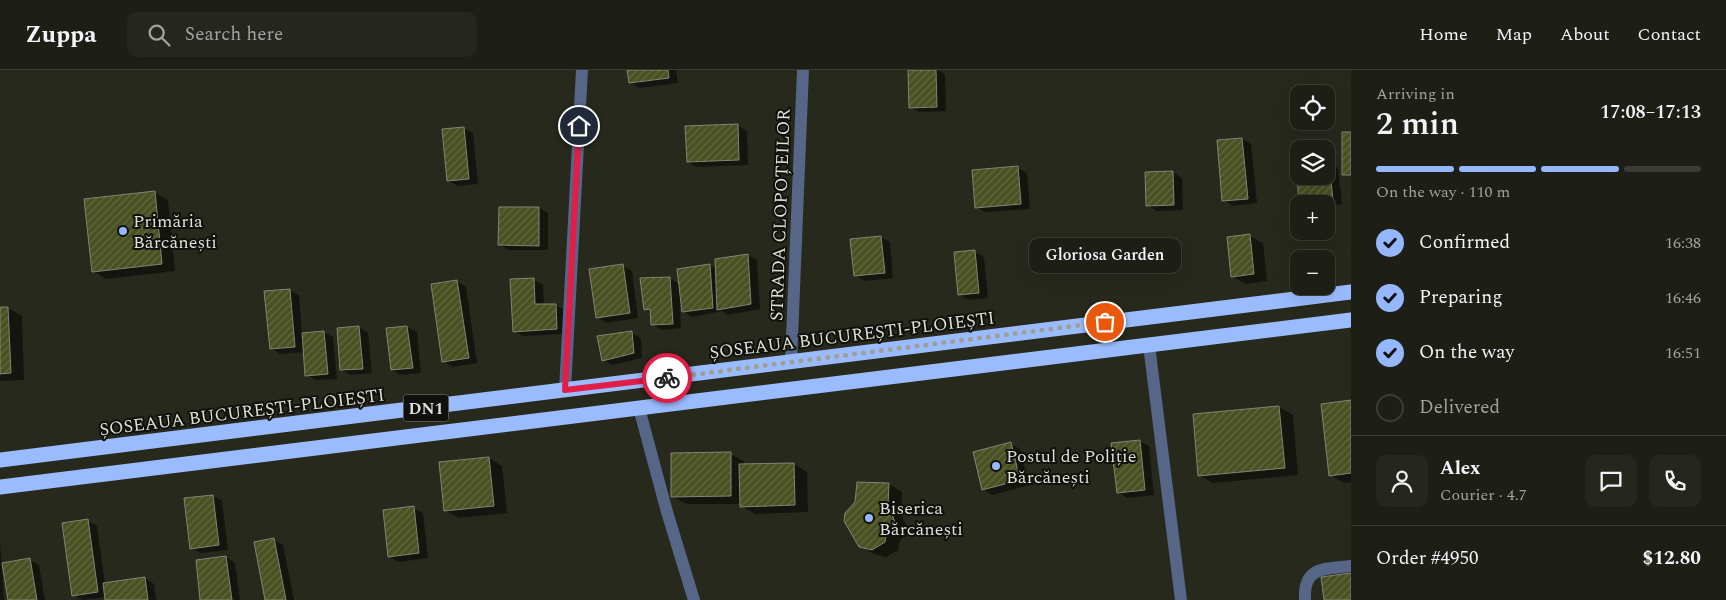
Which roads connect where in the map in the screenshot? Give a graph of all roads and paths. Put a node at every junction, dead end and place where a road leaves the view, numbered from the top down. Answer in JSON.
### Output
{"nodes":[{"id":1,"x":582,"y":70,"type":"edge"},
{"id":2,"x":803,"y":70,"type":"edge"},
{"id":3,"x":1351,"y":292,"type":"edge"},
{"id":4,"x":1351,"y":320,"type":"edge"},
{"id":5,"x":1149,"y":345,"type":"junction"},
{"id":6,"x":791,"y":362,"type":"junction"},
{"id":7,"x":565,"y":390,"type":"junction"},
{"id":8,"x":639,"y":408,"type":"junction"},
{"id":9,"x":0,"y":460,"type":"edge"},
{"id":10,"x":0,"y":487,"type":"edge"},
{"id":11,"x":1351,"y":566,"type":"edge"},
{"id":12,"x":694,"y":600,"type":"edge"},
{"id":13,"x":1181,"y":600,"type":"edge"},
{"id":14,"x":1305,"y":600,"type":"edge"}],
"edges":[{"from":1,"to":7,"type":"street"},
{"from":2,"to":6,"type":"street","name":"STRADA CLOPOȚEILOR"},
{"from":3,"to":6,"type":"highway","name":"ȘOSEAUA BUCUREȘTI-PLOIEȘTI","number":"DN1"},
{"from":4,"to":5,"type":"highway","number":"DN1"},
{"from":5,"to":8,"type":"highway","number":"DN1"},
{"from":5,"to":13,"type":"street"},
{"from":6,"to":7,"type":"highway","name":"ȘOSEAUA BUCUREȘTI-PLOIEȘTI","number":"DN1"},
{"from":7,"to":9,"type":"highway","name":"ȘOSEAUA BUCUREȘTI-PLOIEȘTI","number":"DN1"},
{"from":8,"to":10,"type":"highway","number":"DN1"},
{"from":8,"to":12,"type":"street"},
{"from":11,"to":14,"type":"street"}]}
